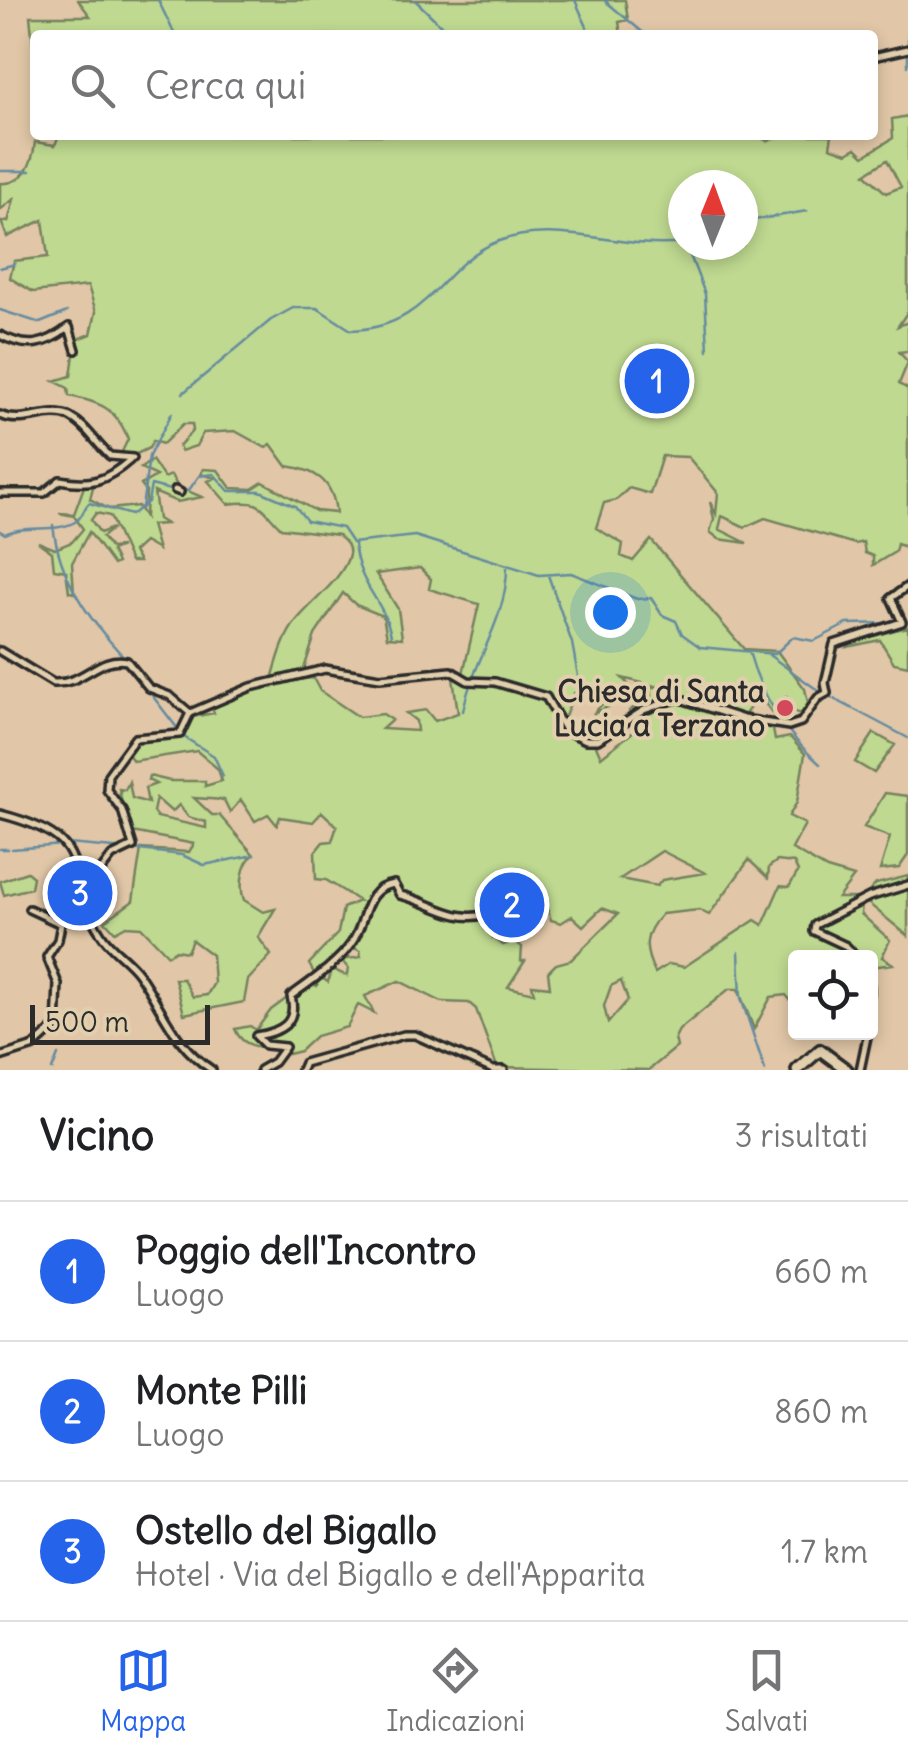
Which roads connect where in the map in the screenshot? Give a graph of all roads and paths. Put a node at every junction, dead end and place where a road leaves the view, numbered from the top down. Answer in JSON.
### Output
{"nodes":[{"id":1,"x":906,"y":49,"type":"edge"},
{"id":2,"x":878,"y":56,"type":"edge"},
{"id":3,"x":0,"y":335,"type":"edge"},
{"id":4,"x":76,"y":350,"type":"dead end"},
{"id":5,"x":0,"y":415,"type":"edge"},
{"id":6,"x":0,"y":493,"type":"edge"},
{"id":7,"x":908,"y":586,"type":"edge"},
{"id":8,"x":0,"y":650,"type":"edge"},
{"id":9,"x":190,"y":714,"type":"junction"},
{"id":10,"x":0,"y":814,"type":"edge"},
{"id":11,"x":908,"y":885,"type":"edge"},
{"id":12,"x":85,"y":894,"type":"junction"},
{"id":13,"x":29,"y":910,"type":"dead end"},
{"id":14,"x":486,"y":914,"type":"dead end"},
{"id":15,"x":845,"y":950,"type":"edge"},
{"id":16,"x":866,"y":1040,"type":"edge"},
{"id":17,"x":0,"y":1057,"type":"edge"},
{"id":18,"x":468,"y":1060,"type":"junction"},
{"id":19,"x":212,"y":1070,"type":"edge"},
{"id":20,"x":260,"y":1070,"type":"edge"},
{"id":21,"x":302,"y":1070,"type":"edge"},
{"id":22,"x":464,"y":1070,"type":"edge"},
{"id":23,"x":504,"y":1070,"type":"edge"},
{"id":24,"x":798,"y":1070,"type":"edge"},
{"id":25,"x":847,"y":1070,"type":"edge"},
{"id":26,"x":860,"y":1070,"type":"edge"}],
"edges":[{"from":1,"to":2,"type":"street"},
{"from":3,"to":4,"type":"street"},
{"from":5,"to":6,"type":"street"},
{"from":7,"to":9,"type":"street"},
{"from":8,"to":9,"type":"street"},
{"from":9,"to":12,"type":"street"},
{"from":10,"to":12,"type":"street"},
{"from":11,"to":15,"type":"street"},
{"from":12,"to":19,"type":"street"},
{"from":13,"to":17,"type":"street"},
{"from":14,"to":20,"type":"street"},
{"from":16,"to":26,"type":"street"},
{"from":18,"to":21,"type":"street"},
{"from":18,"to":22,"type":"street"},
{"from":18,"to":23,"type":"street"},
{"from":24,"to":25,"type":"main road"}]}
